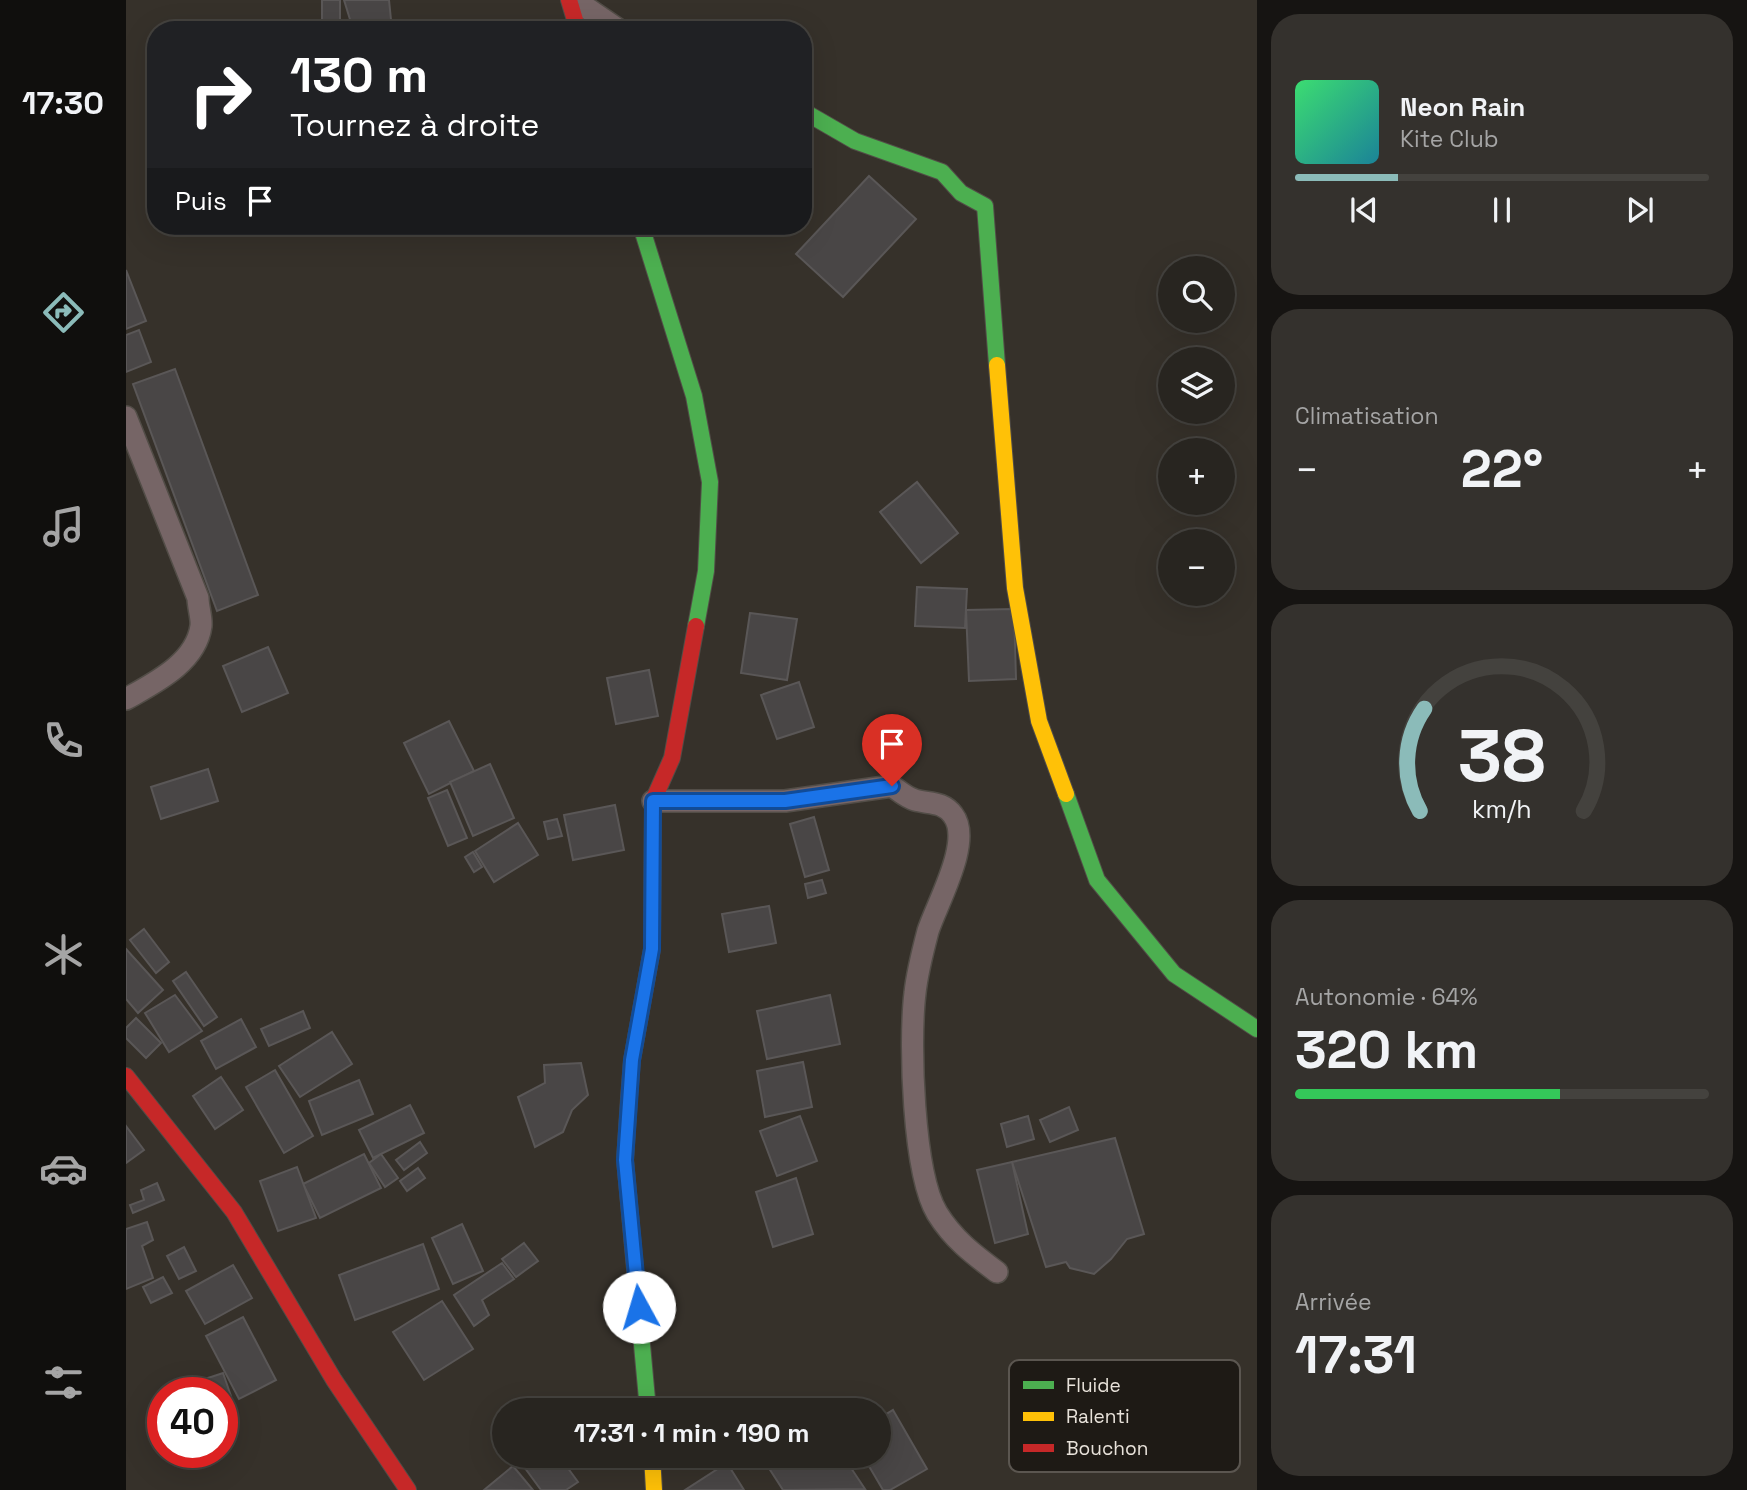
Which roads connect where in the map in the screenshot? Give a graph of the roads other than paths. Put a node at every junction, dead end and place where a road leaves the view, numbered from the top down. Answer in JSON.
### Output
{"nodes":[{"id":1,"x":569,"y":0,"type":"edge"},
{"id":2,"x":575,"y":0,"type":"edge"},
{"id":3,"x":575,"y":21,"type":"edge"},
{"id":4,"x":606,"y":21,"type":"edge"},
{"id":5,"x":812,"y":116,"type":"edge"},
{"id":6,"x":644,"y":235,"type":"edge"},
{"id":7,"x":126,"y":417,"type":"edge"},
{"id":8,"x":126,"y":699,"type":"edge"},
{"id":9,"x":653,"y":801,"type":"junction"},
{"id":10,"x":1257,"y":1029,"type":"edge"},
{"id":11,"x":126,"y":1076,"type":"edge"},
{"id":12,"x":997,"y":1272,"type":"dead end"},
{"id":13,"x":647,"y":1398,"type":"edge"},
{"id":14,"x":653,"y":1468,"type":"edge"},
{"id":15,"x":408,"y":1490,"type":"edge"},
{"id":16,"x":654,"y":1490,"type":"edge"}],
"edges":[{"from":1,"to":3,"type":"street"},
{"from":2,"to":4,"type":"street"},
{"from":5,"to":10,"type":"street"},
{"from":6,"to":9,"type":"street"},
{"from":7,"to":8,"type":"street"},
{"from":9,"to":12,"type":"street"},
{"from":9,"to":13,"type":"street"},
{"from":11,"to":15,"type":"street"},
{"from":14,"to":16,"type":"street"}]}
